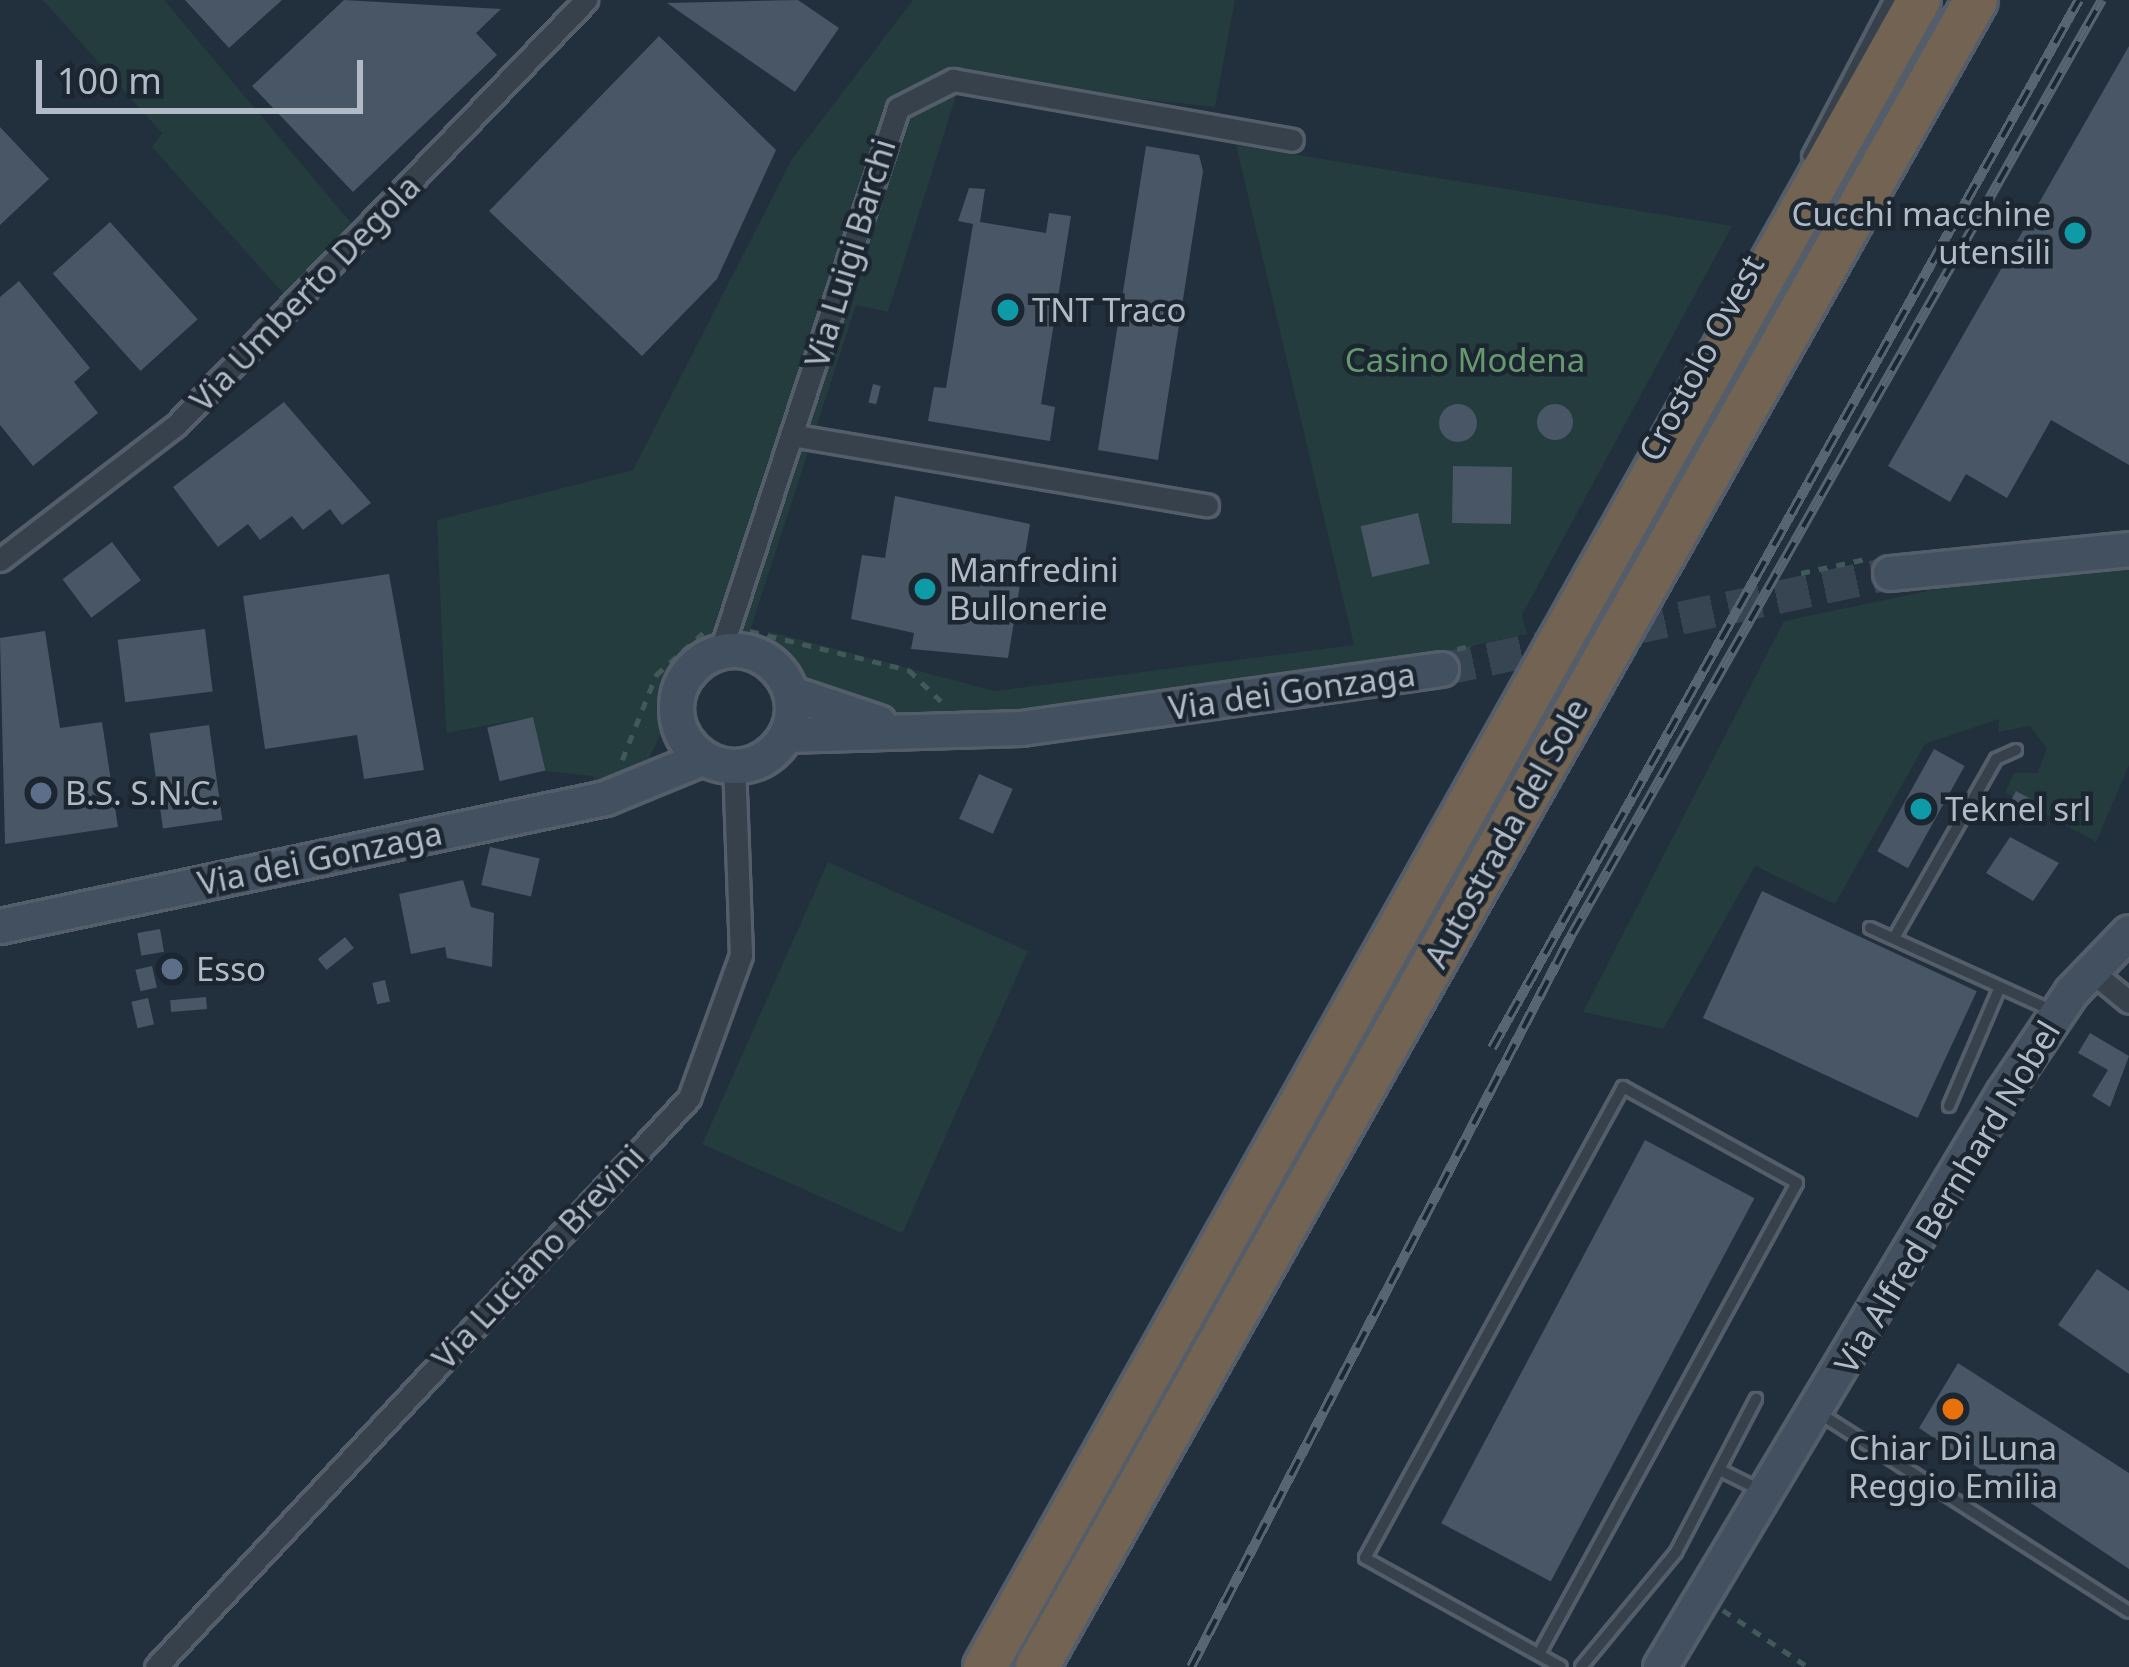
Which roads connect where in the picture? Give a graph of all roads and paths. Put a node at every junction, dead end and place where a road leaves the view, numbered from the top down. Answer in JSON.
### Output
{"nodes":[{"id":1,"x":1890,"y":0,"type":"edge"},
{"id":2,"x":1919,"y":0,"type":"edge"},
{"id":3,"x":1976,"y":0,"type":"edge"},
{"id":4,"x":576,"y":4,"type":"edge"},
{"id":5,"x":1292,"y":140,"type":"dead end"},
{"id":6,"x":1799,"y":172,"type":"dead end"},
{"id":7,"x":1788,"y":193,"type":"dead end"},
{"id":8,"x":791,"y":435,"type":"junction"},
{"id":9,"x":1207,"y":506,"type":"dead end"},
{"id":10,"x":1625,"y":530,"type":"junction"},
{"id":11,"x":2129,"y":549,"type":"edge"},
{"id":12,"x":0,"y":560,"type":"edge"},
{"id":13,"x":1890,"y":573,"type":"tunnel mouth"},
{"id":14,"x":722,"y":640,"type":"junction"},
{"id":15,"x":1475,"y":645,"type":"dead end"},
{"id":16,"x":1447,"y":659,"type":"joint"},
{"id":17,"x":790,"y":693,"type":"junction"},
{"id":18,"x":675,"y":718,"type":"junction"},
{"id":19,"x":938,"y":718,"type":"junction"},
{"id":20,"x":786,"y":735,"type":"junction"},
{"id":21,"x":2016,"y":751,"type":"dead end"},
{"id":22,"x":718,"y":763,"type":"junction"},
{"id":23,"x":625,"y":775,"type":"junction"},
{"id":24,"x":0,"y":926,"type":"edge"},
{"id":25,"x":1870,"y":928,"type":"dead end"},
{"id":26,"x":2129,"y":932,"type":"edge"},
{"id":27,"x":1894,"y":938,"type":"junction"},
{"id":28,"x":2090,"y":970,"type":"junction"},
{"id":29,"x":2000,"y":987,"type":"junction"},
{"id":30,"x":2129,"y":1002,"type":"edge"},
{"id":31,"x":2056,"y":1012,"type":"junction"},
{"id":32,"x":1949,"y":1106,"type":"dead end"},
{"id":33,"x":1756,"y":1400,"type":"dead end"},
{"id":34,"x":1820,"y":1413,"type":"junction"},
{"id":35,"x":1720,"y":1470,"type":"junction"},
{"id":36,"x":1771,"y":1495,"type":"junction"},
{"id":37,"x":1708,"y":1600,"type":"junction"},
{"id":38,"x":2129,"y":1612,"type":"edge"},
{"id":39,"x":1538,"y":1654,"type":"junction"},
{"id":40,"x":156,"y":1667,"type":"edge"},
{"id":41,"x":986,"y":1667,"type":"edge"},
{"id":42,"x":1036,"y":1667,"type":"edge"},
{"id":43,"x":1561,"y":1667,"type":"edge"},
{"id":44,"x":1581,"y":1667,"type":"edge"},
{"id":45,"x":1660,"y":1667,"type":"edge"},
{"id":46,"x":1808,"y":1667,"type":"edge"}],
"edges":[{"from":1,"to":6,"type":"lane"},
{"from":2,"to":10,"type":"highway","name":"Autostrada del Sole"},
{"from":3,"to":42,"type":"highway","name":"Autostrada del Sole"},
{"from":4,"to":12,"type":"street","name":"Via Umberto Degola"},
{"from":5,"to":8,"type":"street","name":"Via Luigi Barchi"},
{"from":7,"to":10,"type":"lane","name":"Crostolo Ovest"},
{"from":8,"to":9,"type":"street"},
{"from":8,"to":14,"type":"street","name":"Via Luigi Barchi"},
{"from":10,"to":41,"type":"highway","name":"Autostrada del Sole"},
{"from":11,"to":13,"type":"main road"},
{"from":14,"to":17,"type":"main road","name":"Via dei Gonzaga"},
{"from":14,"to":18,"type":"main road"},
{"from":14,"to":19,"type":"path"},
{"from":14,"to":23,"type":"path"},
{"from":15,"to":16,"type":"path"},
{"from":16,"to":19,"type":"main road","name":"Via dei Gonzaga"},
{"from":17,"to":19,"type":"main road","name":"Via dei Gonzaga"},
{"from":17,"to":20,"type":"main road"},
{"from":18,"to":22,"type":"main road"},
{"from":18,"to":23,"type":"main road"},
{"from":19,"to":20,"type":"main road","name":"Via dei Gonzaga"},
{"from":20,"to":22,"type":"main road","name":"Via dei Gonzaga"},
{"from":21,"to":27,"type":"lane"},
{"from":22,"to":23,"type":"main road","name":"Via dei Gonzaga"},
{"from":22,"to":40,"type":"street","name":"Via Luciano Brevini"},
{"from":23,"to":24,"type":"main road","name":"Via dei Gonzaga"},
{"from":25,"to":27,"type":"lane"},
{"from":26,"to":28,"type":"main road","name":"Via Alfred Bernhard Nobel"},
{"from":27,"to":29,"type":"lane"},
{"from":28,"to":30,"type":"street"},
{"from":28,"to":31,"type":"main road","name":"Via Alfred Bernhard Nobel"},
{"from":29,"to":31,"type":"lane"},
{"from":29,"to":32,"type":"lane"},
{"from":31,"to":34,"type":"main road","name":"Via Alfred Bernhard Nobel"},
{"from":33,"to":35,"type":"lane"},
{"from":34,"to":36,"type":"main road","name":"Via Alfred Bernhard Nobel"},
{"from":34,"to":38,"type":"lane","name":"Via Alfred Bernhard Nobel"},
{"from":35,"to":36,"type":"lane"},
{"from":35,"to":44,"type":"lane"},
{"from":36,"to":37,"type":"main road","name":"Via Alfred Bernhard Nobel"},
{"from":37,"to":45,"type":"main road","name":"Via Alfred Bernhard Nobel"},
{"from":37,"to":46,"type":"path"},
{"from":39,"to":39,"type":"lane"},
{"from":39,"to":43,"type":"lane"}]}
